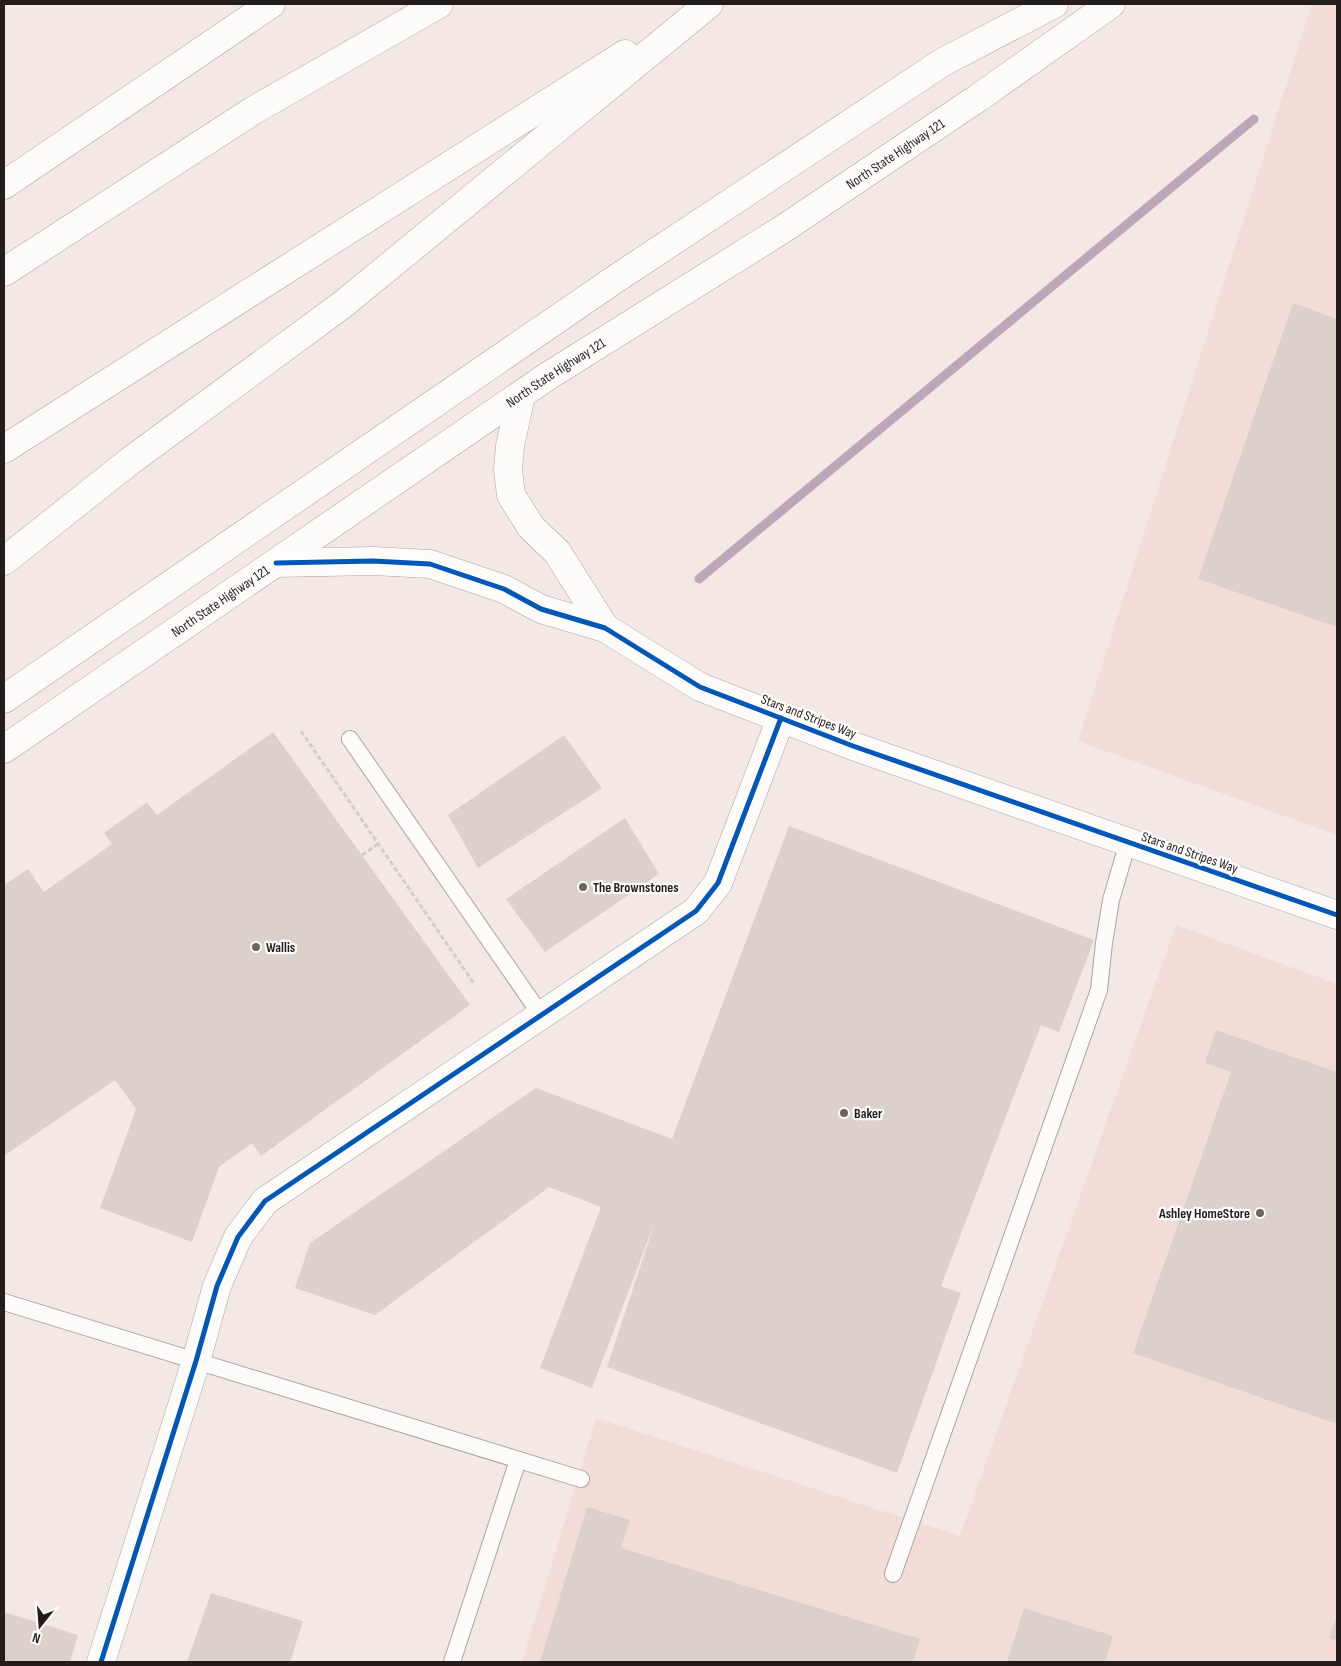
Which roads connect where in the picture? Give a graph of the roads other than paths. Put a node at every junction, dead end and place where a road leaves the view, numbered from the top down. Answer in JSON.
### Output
{"nodes":[{"id":1,"x":271,"y":4,"type":"edge"},
{"id":2,"x":439,"y":4,"type":"edge"},
{"id":3,"x":704,"y":4,"type":"edge"},
{"id":4,"x":710,"y":4,"type":"edge"},
{"id":5,"x":1054,"y":4,"type":"edge"},
{"id":6,"x":1111,"y":4,"type":"edge"},
{"id":7,"x":4,"y":185,"type":"edge"},
{"id":8,"x":4,"y":272,"type":"edge"},
{"id":9,"x":521,"y":395,"type":"junction"},
{"id":10,"x":4,"y":449,"type":"edge"},
{"id":11,"x":4,"y":561,"type":"edge"},
{"id":12,"x":276,"y":563,"type":"junction"},
{"id":13,"x":605,"y":628,"type":"junction"},
{"id":14,"x":4,"y":698,"type":"edge"},
{"id":15,"x":781,"y":718,"type":"junction"},
{"id":16,"x":350,"y":738,"type":"dead end"},
{"id":17,"x":4,"y":749,"type":"edge"},
{"id":18,"x":1128,"y":842,"type":"junction"},
{"id":19,"x":1337,"y":915,"type":"edge"},
{"id":20,"x":541,"y":1015,"type":"junction"},
{"id":21,"x":4,"y":1302,"type":"edge"},
{"id":22,"x":196,"y":1361,"type":"junction"},
{"id":23,"x":518,"y":1460,"type":"junction"},
{"id":24,"x":581,"y":1479,"type":"dead end"},
{"id":25,"x":893,"y":1574,"type":"dead end"},
{"id":26,"x":101,"y":1662,"type":"edge"},
{"id":27,"x":452,"y":1662,"type":"edge"}],
"edges":[{"from":1,"to":7,"type":"main road"},
{"from":2,"to":8,"type":"main road"},
{"from":3,"to":10,"type":"main road"},
{"from":4,"to":11,"type":"main road"},
{"from":5,"to":14,"type":"main road"},
{"from":6,"to":9,"type":"main road","name":"North State Highway 121"},
{"from":9,"to":12,"type":"main road","name":"North State Highway 121"},
{"from":9,"to":13,"type":"main road","name":"Stars and Stripes Way"},
{"from":12,"to":13,"type":"main road","name":"Stars and Stripes Way"},
{"from":12,"to":17,"type":"main road","name":"North State Highway 121"},
{"from":13,"to":15,"type":"main road","name":"Stars and Stripes Way"},
{"from":15,"to":18,"type":"main road","name":"Stars and Stripes Way"},
{"from":15,"to":20,"type":"main road"},
{"from":16,"to":20,"type":"lane"},
{"from":18,"to":19,"type":"main road","name":"Stars and Stripes Way"},
{"from":18,"to":25,"type":"lane"},
{"from":20,"to":22,"type":"main road"},
{"from":21,"to":22,"type":"lane"},
{"from":22,"to":23,"type":"lane"},
{"from":22,"to":26,"type":"main road"},
{"from":23,"to":24,"type":"lane"},
{"from":23,"to":27,"type":"lane"}]}
